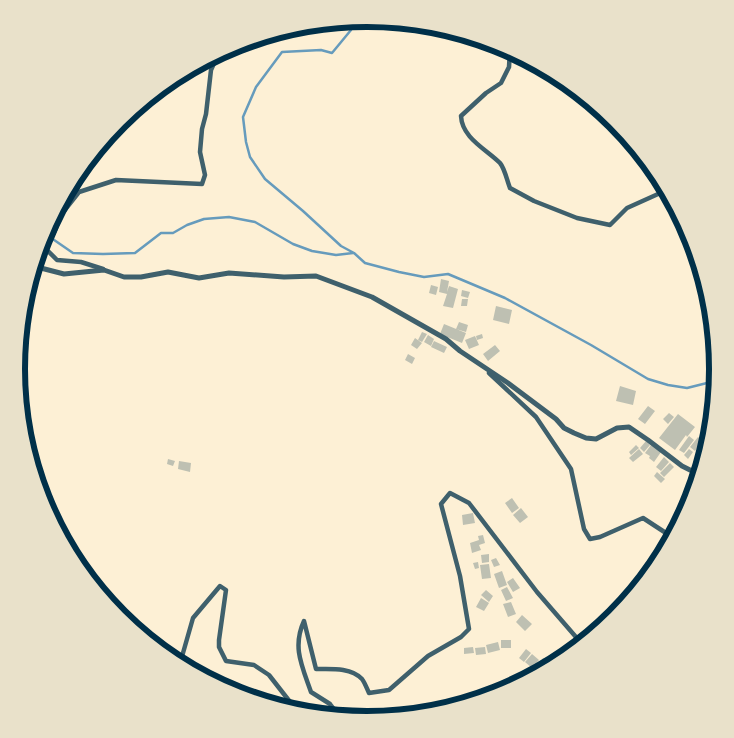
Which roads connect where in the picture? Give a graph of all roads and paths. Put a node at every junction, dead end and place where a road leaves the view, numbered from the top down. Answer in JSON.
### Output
{"nodes":[{"id":1,"x":510,"y":58,"type":"edge"},
{"id":2,"x":214,"y":63,"type":"edge"},
{"id":3,"x":660,"y":193,"type":"edge"},
{"id":4,"x":64,"y":211,"type":"edge"},
{"id":5,"x":57,"y":224,"type":"edge"},
{"id":6,"x":50,"y":240,"type":"edge"},
{"id":7,"x":47,"y":250,"type":"edge"},
{"id":8,"x":40,"y":268,"type":"edge"},
{"id":9,"x":104,"y":270,"type":"junction"},
{"id":10,"x":483,"y":366,"type":"junction"},
{"id":11,"x":693,"y":471,"type":"edge"},
{"id":12,"x":667,"y":533,"type":"edge"},
{"id":13,"x":577,"y":638,"type":"edge"},
{"id":14,"x":181,"y":656,"type":"edge"},
{"id":15,"x":290,"y":702,"type":"edge"},
{"id":16,"x":334,"y":709,"type":"edge"}],
"edges":[{"from":1,"to":3,"type":"street"},
{"from":2,"to":4,"type":"street"},
{"from":5,"to":6,"type":"street"},
{"from":7,"to":9,"type":"street"},
{"from":8,"to":9,"type":"street"},
{"from":9,"to":10,"type":"street"},
{"from":10,"to":11,"type":"street"},
{"from":10,"to":12,"type":"street"},
{"from":13,"to":16,"type":"street"},
{"from":14,"to":15,"type":"street"}]}
